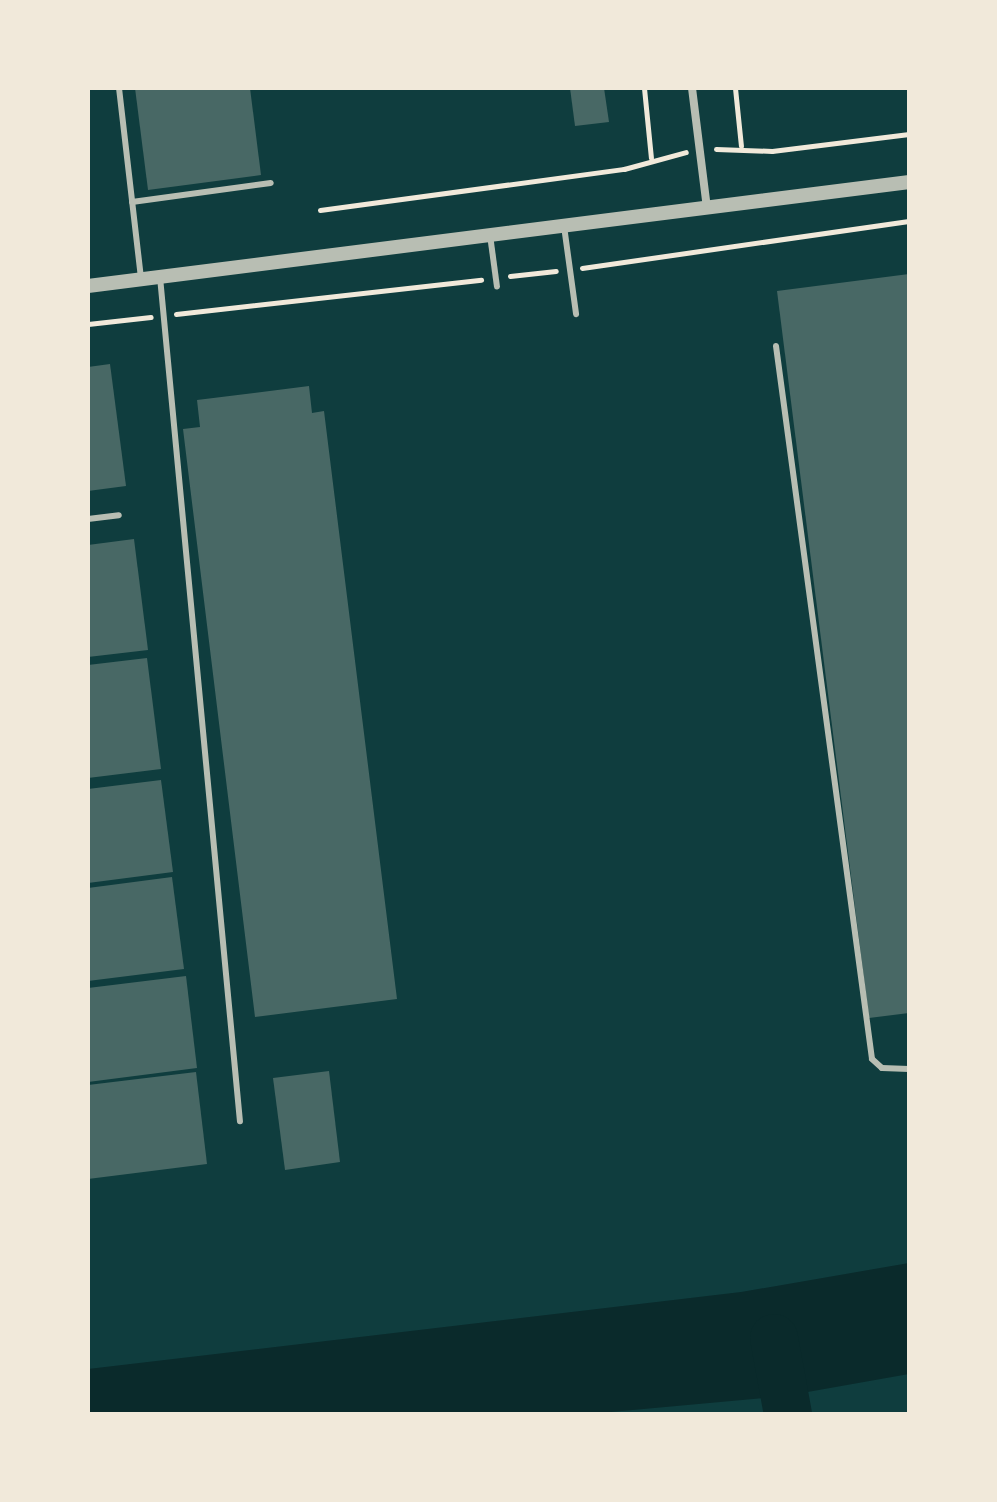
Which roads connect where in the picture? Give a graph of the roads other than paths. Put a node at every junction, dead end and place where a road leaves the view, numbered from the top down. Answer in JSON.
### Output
{"nodes":[{"id":1,"x":119,"y":88,"type":"edge"},
{"id":2,"x":692,"y":88,"type":"edge"},
{"id":3,"x":909,"y":182,"type":"edge"},
{"id":4,"x":271,"y":183,"type":"dead end"},
{"id":5,"x":132,"y":202,"type":"junction"},
{"id":6,"x":707,"y":209,"type":"junction"},
{"id":7,"x":564,"y":226,"type":"junction"},
{"id":8,"x":490,"y":235,"type":"junction"},
{"id":9,"x":160,"y":277,"type":"junction"},
{"id":10,"x":141,"y":279,"type":"junction"},
{"id":11,"x":88,"y":286,"type":"edge"},
{"id":12,"x":497,"y":287,"type":"dead end"},
{"id":13,"x":576,"y":314,"type":"dead end"},
{"id":14,"x":776,"y":346,"type":"dead end"},
{"id":15,"x":119,"y":515,"type":"dead end"},
{"id":16,"x":88,"y":519,"type":"edge"},
{"id":17,"x":909,"y":1069,"type":"edge"},
{"id":18,"x":240,"y":1121,"type":"dead end"}],
"edges":[{"from":1,"to":5,"type":"lane"},
{"from":2,"to":6,"type":"street"},
{"from":3,"to":6,"type":"street"},
{"from":4,"to":5,"type":"lane"},
{"from":5,"to":10,"type":"lane"},
{"from":6,"to":7,"type":"street"},
{"from":7,"to":8,"type":"street"},
{"from":7,"to":13,"type":"lane"},
{"from":8,"to":9,"type":"street"},
{"from":8,"to":12,"type":"lane"},
{"from":9,"to":10,"type":"street"},
{"from":9,"to":18,"type":"lane"},
{"from":10,"to":11,"type":"street"},
{"from":14,"to":17,"type":"lane"},
{"from":15,"to":16,"type":"lane"}]}
